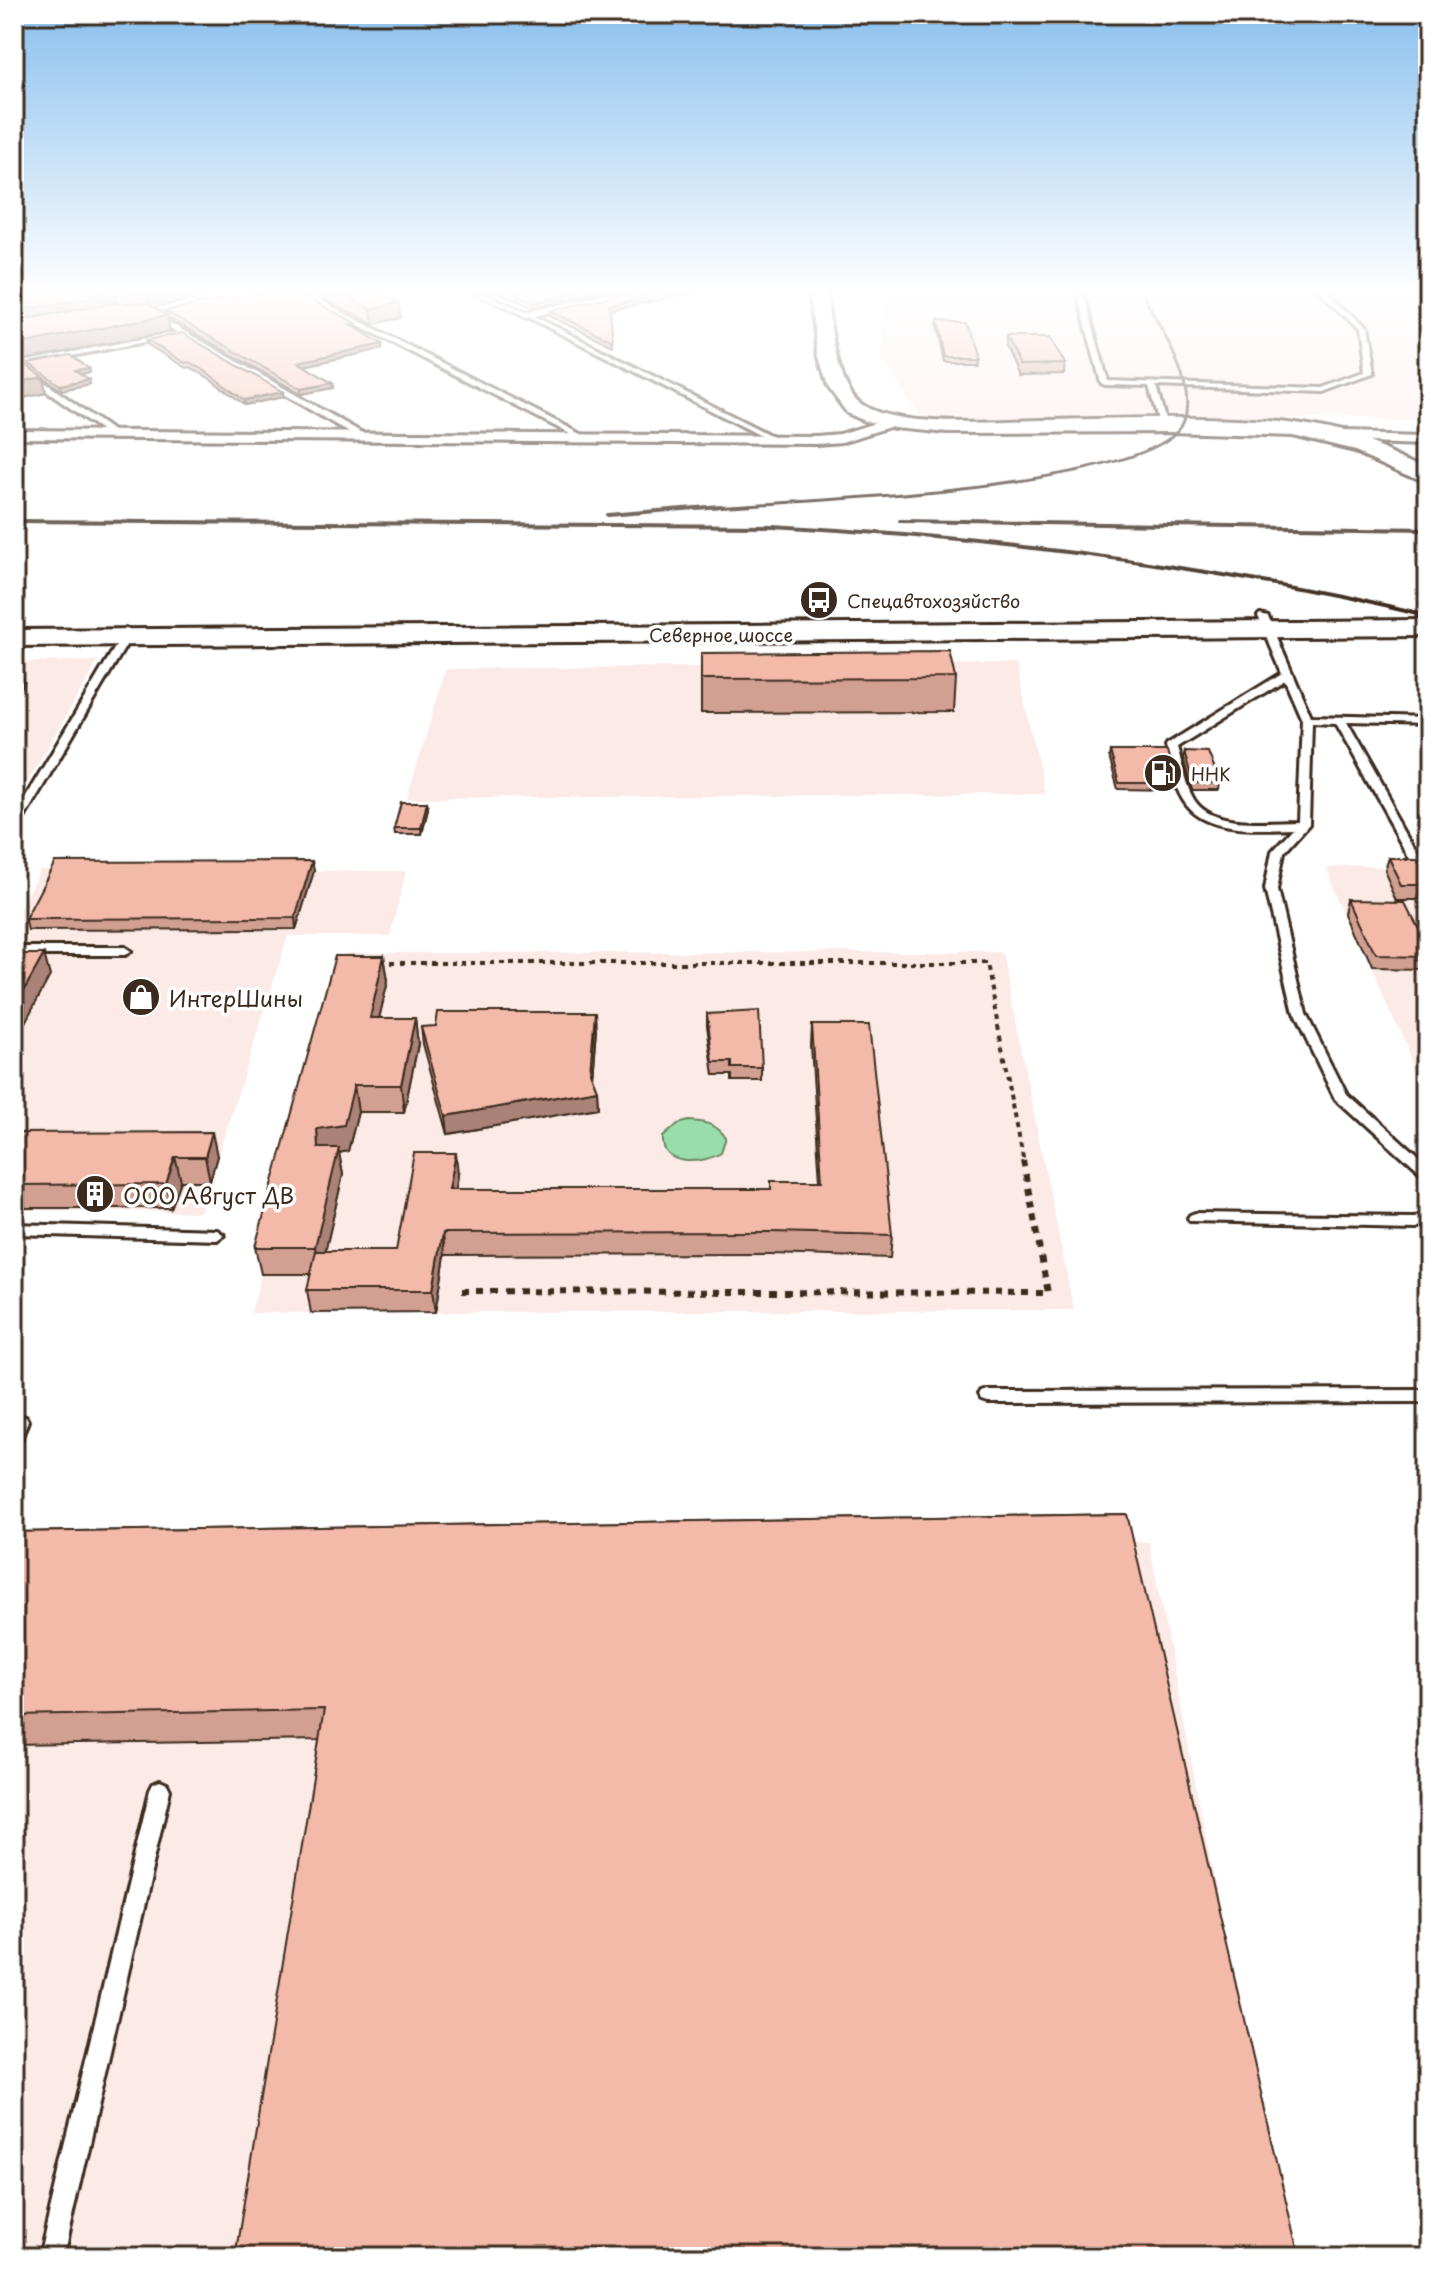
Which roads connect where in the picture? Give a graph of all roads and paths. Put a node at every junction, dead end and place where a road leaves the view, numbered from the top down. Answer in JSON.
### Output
{"nodes":[{"id":1,"x":57,"y":394,"type":"edge"},
{"id":2,"x":288,"y":394,"type":"edge"},
{"id":3,"x":498,"y":394,"type":"edge"},
{"id":4,"x":685,"y":394,"type":"edge"},
{"id":5,"x":842,"y":394,"type":"edge"},
{"id":6,"x":1155,"y":394,"type":"edge"},
{"id":7,"x":894,"y":421,"type":"junction"},
{"id":8,"x":1163,"y":426,"type":"junction"},
{"id":9,"x":14,"y":434,"type":"edge"},
{"id":10,"x":116,"y":436,"type":"junction"},
{"id":11,"x":363,"y":437,"type":"junction"},
{"id":12,"x":1340,"y":437,"type":"junction"},
{"id":13,"x":585,"y":438,"type":"junction"},
{"id":14,"x":1428,"y":439,"type":"edge"},
{"id":15,"x":776,"y":440,"type":"junction"},
{"id":16,"x":1428,"y":476,"type":"edge"},
{"id":17,"x":1428,"y":616,"type":"edge"},
{"id":18,"x":14,"y":622,"type":"edge"},
{"id":19,"x":1266,"y":623,"type":"junction"},
{"id":20,"x":1428,"y":628,"type":"edge"},
{"id":21,"x":130,"y":629,"type":"junction"},
{"id":22,"x":14,"y":638,"type":"edge"},
{"id":23,"x":1288,"y":674,"type":"junction"},
{"id":24,"x":1307,"y":719,"type":"junction"},
{"id":25,"x":1339,"y":720,"type":"junction"},
{"id":26,"x":1428,"y":722,"type":"edge"},
{"id":27,"x":1303,"y":824,"type":"junction"},
{"id":28,"x":14,"y":825,"type":"edge"},
{"id":29,"x":1428,"y":878,"type":"edge"},
{"id":30,"x":14,"y":951,"type":"edge"},
{"id":31,"x":125,"y":951,"type":"dead end"},
{"id":32,"x":367,"y":963,"type":"edge"},
{"id":33,"x":1428,"y":1176,"type":"edge"},
{"id":34,"x":1195,"y":1218,"type":"dead end"},
{"id":35,"x":1428,"y":1219,"type":"edge"},
{"id":36,"x":14,"y":1229,"type":"edge"},
{"id":37,"x":217,"y":1235,"type":"dead end"},
{"id":38,"x":462,"y":1291,"type":"dead end"},
{"id":39,"x":1428,"y":1396,"type":"edge"},
{"id":40,"x":988,"y":1397,"type":"dead end"},
{"id":41,"x":14,"y":1421,"type":"edge"},
{"id":42,"x":14,"y":1438,"type":"edge"},
{"id":43,"x":160,"y":1790,"type":"dead end"},
{"id":44,"x":51,"y":2257,"type":"edge"}],
"edges":[{"from":1,"to":10,"type":"lane"},
{"from":2,"to":11,"type":"lane"},
{"from":3,"to":13,"type":"lane"},
{"from":4,"to":15,"type":"lane"},
{"from":5,"to":7,"type":"main road"},
{"from":6,"to":8,"type":"lane"},
{"from":7,"to":8,"type":"main road"},
{"from":7,"to":15,"type":"street"},
{"from":8,"to":12,"type":"main road"},
{"from":9,"to":10,"type":"street"},
{"from":10,"to":11,"type":"street"},
{"from":11,"to":13,"type":"street"},
{"from":12,"to":14,"type":"street"},
{"from":12,"to":16,"type":"main road"},
{"from":13,"to":15,"type":"street"},
{"from":17,"to":19,"type":"main road","name":"Северное шоссе"},
{"from":18,"to":21,"type":"main road","name":"Северное шоссе"},
{"from":19,"to":20,"type":"main road","name":"Северное шоссе"},
{"from":19,"to":21,"type":"main road","name":"Северное шоссе"},
{"from":19,"to":23,"type":"lane"},
{"from":21,"to":22,"type":"main road","name":"Северное шоссе"},
{"from":21,"to":28,"type":"lane"},
{"from":23,"to":24,"type":"lane"},
{"from":23,"to":27,"type":"lane"},
{"from":24,"to":25,"type":"lane"},
{"from":24,"to":27,"type":"lane"},
{"from":25,"to":26,"type":"lane"},
{"from":25,"to":29,"type":"lane"},
{"from":27,"to":33,"type":"lane"},
{"from":30,"to":31,"type":"lane"},
{"from":32,"to":38,"type":"path"},
{"from":34,"to":35,"type":"lane"},
{"from":36,"to":37,"type":"lane"},
{"from":39,"to":40,"type":"lane"},
{"from":41,"to":42,"type":"lane"},
{"from":43,"to":44,"type":"lane"}]}
